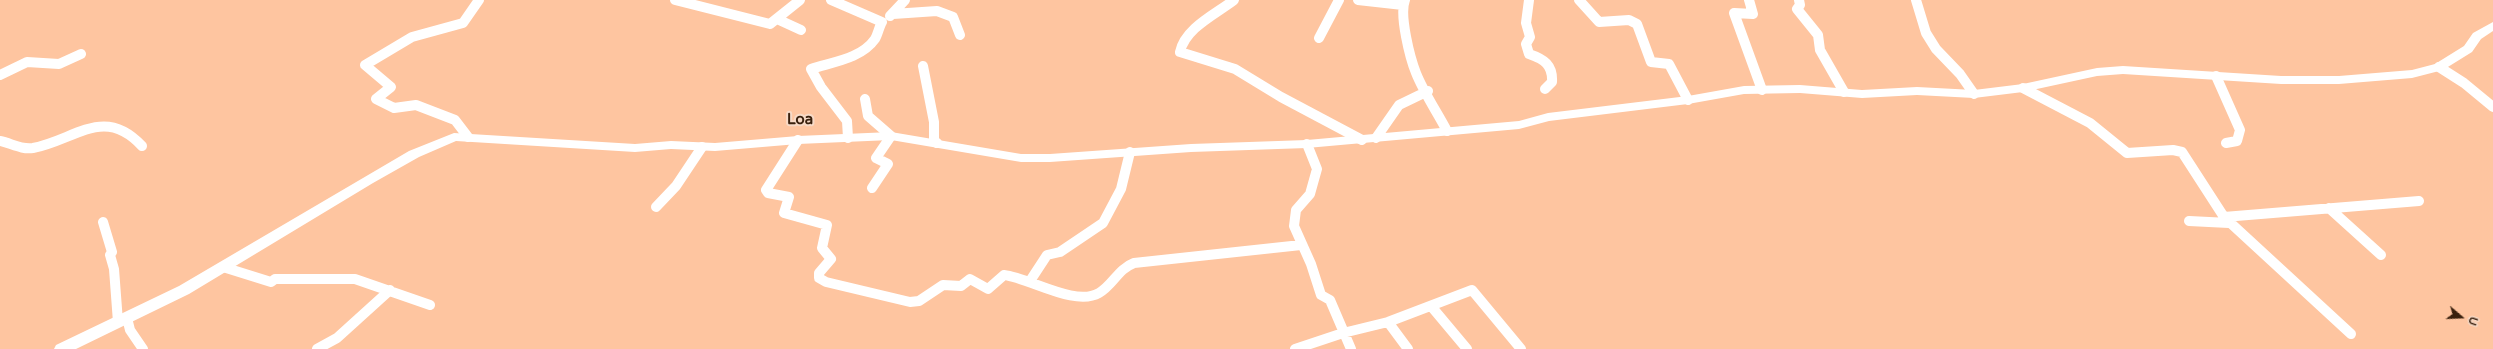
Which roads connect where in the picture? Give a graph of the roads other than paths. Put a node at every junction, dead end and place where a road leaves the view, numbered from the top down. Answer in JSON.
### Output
{"nodes":[{"id":1,"x":479,"y":0,"type":"edge"},
{"id":2,"x":675,"y":0,"type":"edge"},
{"id":3,"x":800,"y":0,"type":"edge"},
{"id":4,"x":832,"y":0,"type":"edge"},
{"id":5,"x":905,"y":0,"type":"edge"},
{"id":6,"x":1234,"y":0,"type":"edge"},
{"id":7,"x":1339,"y":0,"type":"edge"},
{"id":8,"x":1358,"y":0,"type":"edge"},
{"id":9,"x":1529,"y":0,"type":"edge"},
{"id":10,"x":1579,"y":0,"type":"edge"},
{"id":11,"x":1750,"y":0,"type":"edge"},
{"id":12,"x":1798,"y":0,"type":"edge"},
{"id":13,"x":1916,"y":0,"type":"edge"},
{"id":14,"x":1404,"y":2,"type":"edge"},
{"id":15,"x":893,"y":14,"type":"junction"},
{"id":16,"x":777,"y":19,"type":"junction"},
{"id":17,"x":882,"y":22,"type":"junction"},
{"id":18,"x":2493,"y":26,"type":"edge"},
{"id":19,"x":800,"y":30,"type":"dead end"},
{"id":20,"x":960,"y":35,"type":"dead end"},
{"id":21,"x":1319,"y":38,"type":"dead end"},
{"id":22,"x":81,"y":54,"type":"dead end"},
{"id":23,"x":923,"y":66,"type":"dead end"},
{"id":24,"x":2439,"y":68,"type":"junction"},
{"id":25,"x":0,"y":75,"type":"edge"},
{"id":26,"x":2216,"y":76,"type":"junction"},
{"id":27,"x":1545,"y":88,"type":"dead end"},
{"id":28,"x":2023,"y":88,"type":"junction"},
{"id":29,"x":1762,"y":90,"type":"junction"},
{"id":30,"x":1428,"y":91,"type":"junction"},
{"id":31,"x":1844,"y":92,"type":"junction"},
{"id":32,"x":1974,"y":94,"type":"junction"},
{"id":33,"x":865,"y":99,"type":"dead end"},
{"id":34,"x":1688,"y":100,"type":"junction"},
{"id":35,"x":2493,"y":107,"type":"edge"},
{"id":36,"x":1447,"y":131,"type":"junction"},
{"id":37,"x":891,"y":136,"type":"junction"},
{"id":38,"x":468,"y":137,"type":"junction"},
{"id":39,"x":848,"y":138,"type":"junction"},
{"id":40,"x":1376,"y":138,"type":"junction"},
{"id":41,"x":798,"y":140,"type":"junction"},
{"id":42,"x":1362,"y":140,"type":"junction"},
{"id":43,"x":0,"y":141,"type":"edge"},
{"id":44,"x":937,"y":143,"type":"junction"},
{"id":45,"x":2226,"y":143,"type":"dead end"},
{"id":46,"x":1308,"y":144,"type":"junction"},
{"id":47,"x":142,"y":146,"type":"dead end"},
{"id":48,"x":702,"y":147,"type":"junction"},
{"id":49,"x":1130,"y":152,"type":"junction"},
{"id":50,"x":872,"y":188,"type":"dead end"},
{"id":51,"x":2418,"y":201,"type":"dead end"},
{"id":52,"x":656,"y":207,"type":"dead end"},
{"id":53,"x":2329,"y":208,"type":"junction"},
{"id":54,"x":2226,"y":220,"type":"junction"},
{"id":55,"x":2189,"y":221,"type":"dead end"},
{"id":56,"x":103,"y":222,"type":"dead end"},
{"id":57,"x":1301,"y":245,"type":"junction"},
{"id":58,"x":2381,"y":255,"type":"dead end"},
{"id":59,"x":223,"y":267,"type":"junction"},
{"id":60,"x":1030,"y":281,"type":"junction"},
{"id":61,"x":390,"y":290,"type":"junction"},
{"id":62,"x":430,"y":305,"type":"dead end"},
{"id":63,"x":1431,"y":306,"type":"junction"},
{"id":64,"x":122,"y":320,"type":"junction"},
{"id":65,"x":1388,"y":322,"type":"junction"},
{"id":66,"x":1343,"y":333,"type":"junction"},
{"id":67,"x":2351,"y":334,"type":"dead end"},
{"id":68,"x":62,"y":349,"type":"edge"},
{"id":69,"x":143,"y":349,"type":"edge"},
{"id":70,"x":317,"y":349,"type":"edge"},
{"id":71,"x":1295,"y":349,"type":"edge"},
{"id":72,"x":1351,"y":349,"type":"edge"},
{"id":73,"x":1408,"y":349,"type":"edge"},
{"id":74,"x":1467,"y":349,"type":"edge"},
{"id":75,"x":1521,"y":349,"type":"edge"}],
"edges":[{"from":1,"to":38,"type":"street"},
{"from":2,"to":16,"type":"street"},
{"from":3,"to":16,"type":"street"},
{"from":4,"to":17,"type":"street"},
{"from":5,"to":15,"type":"street"},
{"from":6,"to":42,"type":"street"},
{"from":7,"to":21,"type":"street"},
{"from":8,"to":14,"type":"street"},
{"from":9,"to":27,"type":"street"},
{"from":10,"to":34,"type":"street"},
{"from":11,"to":29,"type":"street"},
{"from":12,"to":31,"type":"street"},
{"from":13,"to":32,"type":"street"},
{"from":14,"to":30,"type":"street"},
{"from":15,"to":17,"type":"street"},
{"from":15,"to":20,"type":"street"},
{"from":16,"to":19,"type":"street"},
{"from":17,"to":39,"type":"street"},
{"from":18,"to":24,"type":"street"},
{"from":22,"to":25,"type":"street"},
{"from":23,"to":44,"type":"street"},
{"from":24,"to":26,"type":"street"},
{"from":24,"to":35,"type":"street"},
{"from":26,"to":28,"type":"street"},
{"from":26,"to":45,"type":"street"},
{"from":28,"to":32,"type":"street"},
{"from":28,"to":54,"type":"street"},
{"from":29,"to":31,"type":"street"},
{"from":29,"to":34,"type":"street"},
{"from":30,"to":36,"type":"street"},
{"from":30,"to":40,"type":"street"},
{"from":31,"to":32,"type":"street"},
{"from":33,"to":37,"type":"street"},
{"from":34,"to":36,"type":"street"},
{"from":36,"to":40,"type":"street"},
{"from":37,"to":39,"type":"street"},
{"from":37,"to":44,"type":"street"},
{"from":37,"to":50,"type":"street"},
{"from":38,"to":48,"type":"street"},
{"from":38,"to":59,"type":"street"},
{"from":39,"to":41,"type":"street"},
{"from":40,"to":42,"type":"street"},
{"from":41,"to":48,"type":"street"},
{"from":41,"to":60,"type":"street"},
{"from":42,"to":46,"type":"street"},
{"from":43,"to":47,"type":"street"},
{"from":44,"to":49,"type":"street"},
{"from":46,"to":49,"type":"street"},
{"from":46,"to":57,"type":"street"},
{"from":48,"to":52,"type":"street"},
{"from":49,"to":60,"type":"street"},
{"from":51,"to":53,"type":"street"},
{"from":53,"to":54,"type":"street"},
{"from":53,"to":58,"type":"street"},
{"from":54,"to":55,"type":"street"},
{"from":54,"to":67,"type":"street"},
{"from":56,"to":64,"type":"street"},
{"from":57,"to":60,"type":"street"},
{"from":57,"to":66,"type":"street"},
{"from":59,"to":61,"type":"street"},
{"from":59,"to":64,"type":"street"},
{"from":61,"to":62,"type":"street"},
{"from":61,"to":70,"type":"street"},
{"from":63,"to":65,"type":"street"},
{"from":63,"to":74,"type":"street"},
{"from":63,"to":75,"type":"street"},
{"from":64,"to":68,"type":"street"},
{"from":64,"to":69,"type":"street"},
{"from":65,"to":66,"type":"street"},
{"from":65,"to":73,"type":"street"},
{"from":66,"to":71,"type":"street"},
{"from":66,"to":72,"type":"street"}]}
